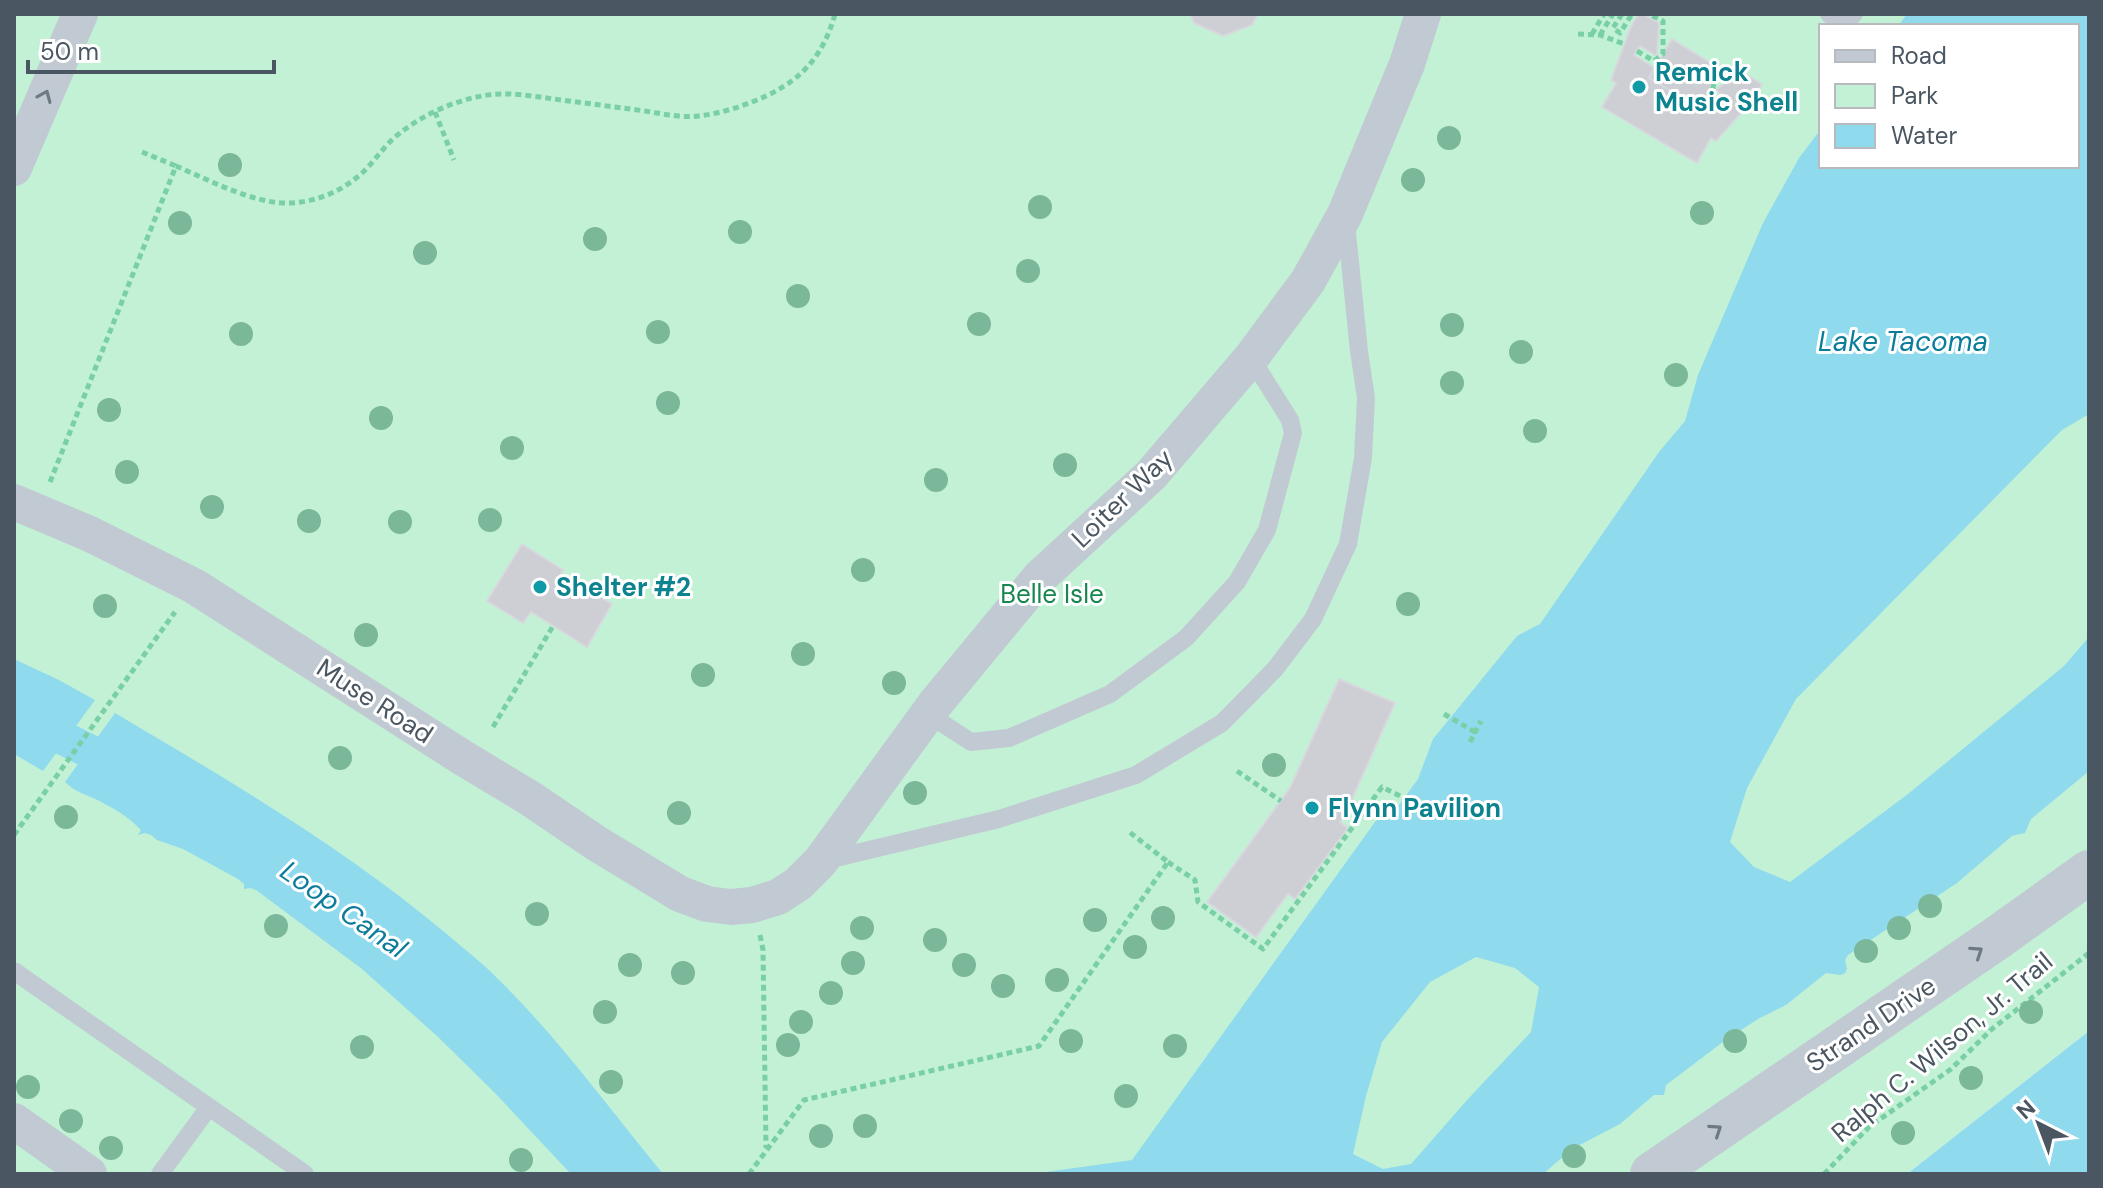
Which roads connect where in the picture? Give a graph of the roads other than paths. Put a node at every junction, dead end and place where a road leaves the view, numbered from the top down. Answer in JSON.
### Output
{"nodes":[{"id":1,"x":80,"y":14,"type":"edge"},
{"id":2,"x":1423,"y":14,"type":"edge"},
{"id":3,"x":1829,"y":14,"type":"edge"},
{"id":4,"x":1854,"y":14,"type":"edge"},
{"id":5,"x":14,"y":168,"type":"edge"},
{"id":6,"x":1345,"y":214,"type":"junction"},
{"id":7,"x":1251,"y":358,"type":"junction"},
{"id":8,"x":14,"y":502,"type":"edge"},
{"id":9,"x":928,"y":714,"type":"junction"},
{"id":10,"x":820,"y":862,"type":"junction"},
{"id":11,"x":2089,"y":872,"type":"edge"},
{"id":12,"x":731,"y":907,"type":"joint"},
{"id":13,"x":14,"y":971,"type":"edge"},
{"id":14,"x":209,"y":1107,"type":"junction"},
{"id":15,"x":14,"y":1121,"type":"edge"},
{"id":16,"x":89,"y":1174,"type":"edge"},
{"id":17,"x":160,"y":1174,"type":"edge"},
{"id":18,"x":305,"y":1174,"type":"edge"},
{"id":19,"x":1652,"y":1174,"type":"edge"}],
"edges":[{"from":5,"to":1,"type":"street","one_way":true},
{"from":2,"to":6,"type":"street","name":"Loiter Way"},
{"from":3,"to":4,"type":"lane"},
{"from":6,"to":7,"type":"street","name":"Loiter Way"},
{"from":6,"to":10,"type":"lane"},
{"from":7,"to":9,"type":"street","name":"Loiter Way"},
{"from":7,"to":9,"type":"lane"},
{"from":8,"to":12,"type":"street","name":"Muse Road"},
{"from":9,"to":10,"type":"street","name":"Loiter Way"},
{"from":10,"to":12,"type":"street","name":"Loiter Way"},
{"from":19,"to":11,"type":"street","name":"Strand Drive","one_way":true},
{"from":13,"to":14,"type":"lane"},
{"from":14,"to":17,"type":"lane"},
{"from":14,"to":18,"type":"lane"},
{"from":15,"to":16,"type":"street"}]}
